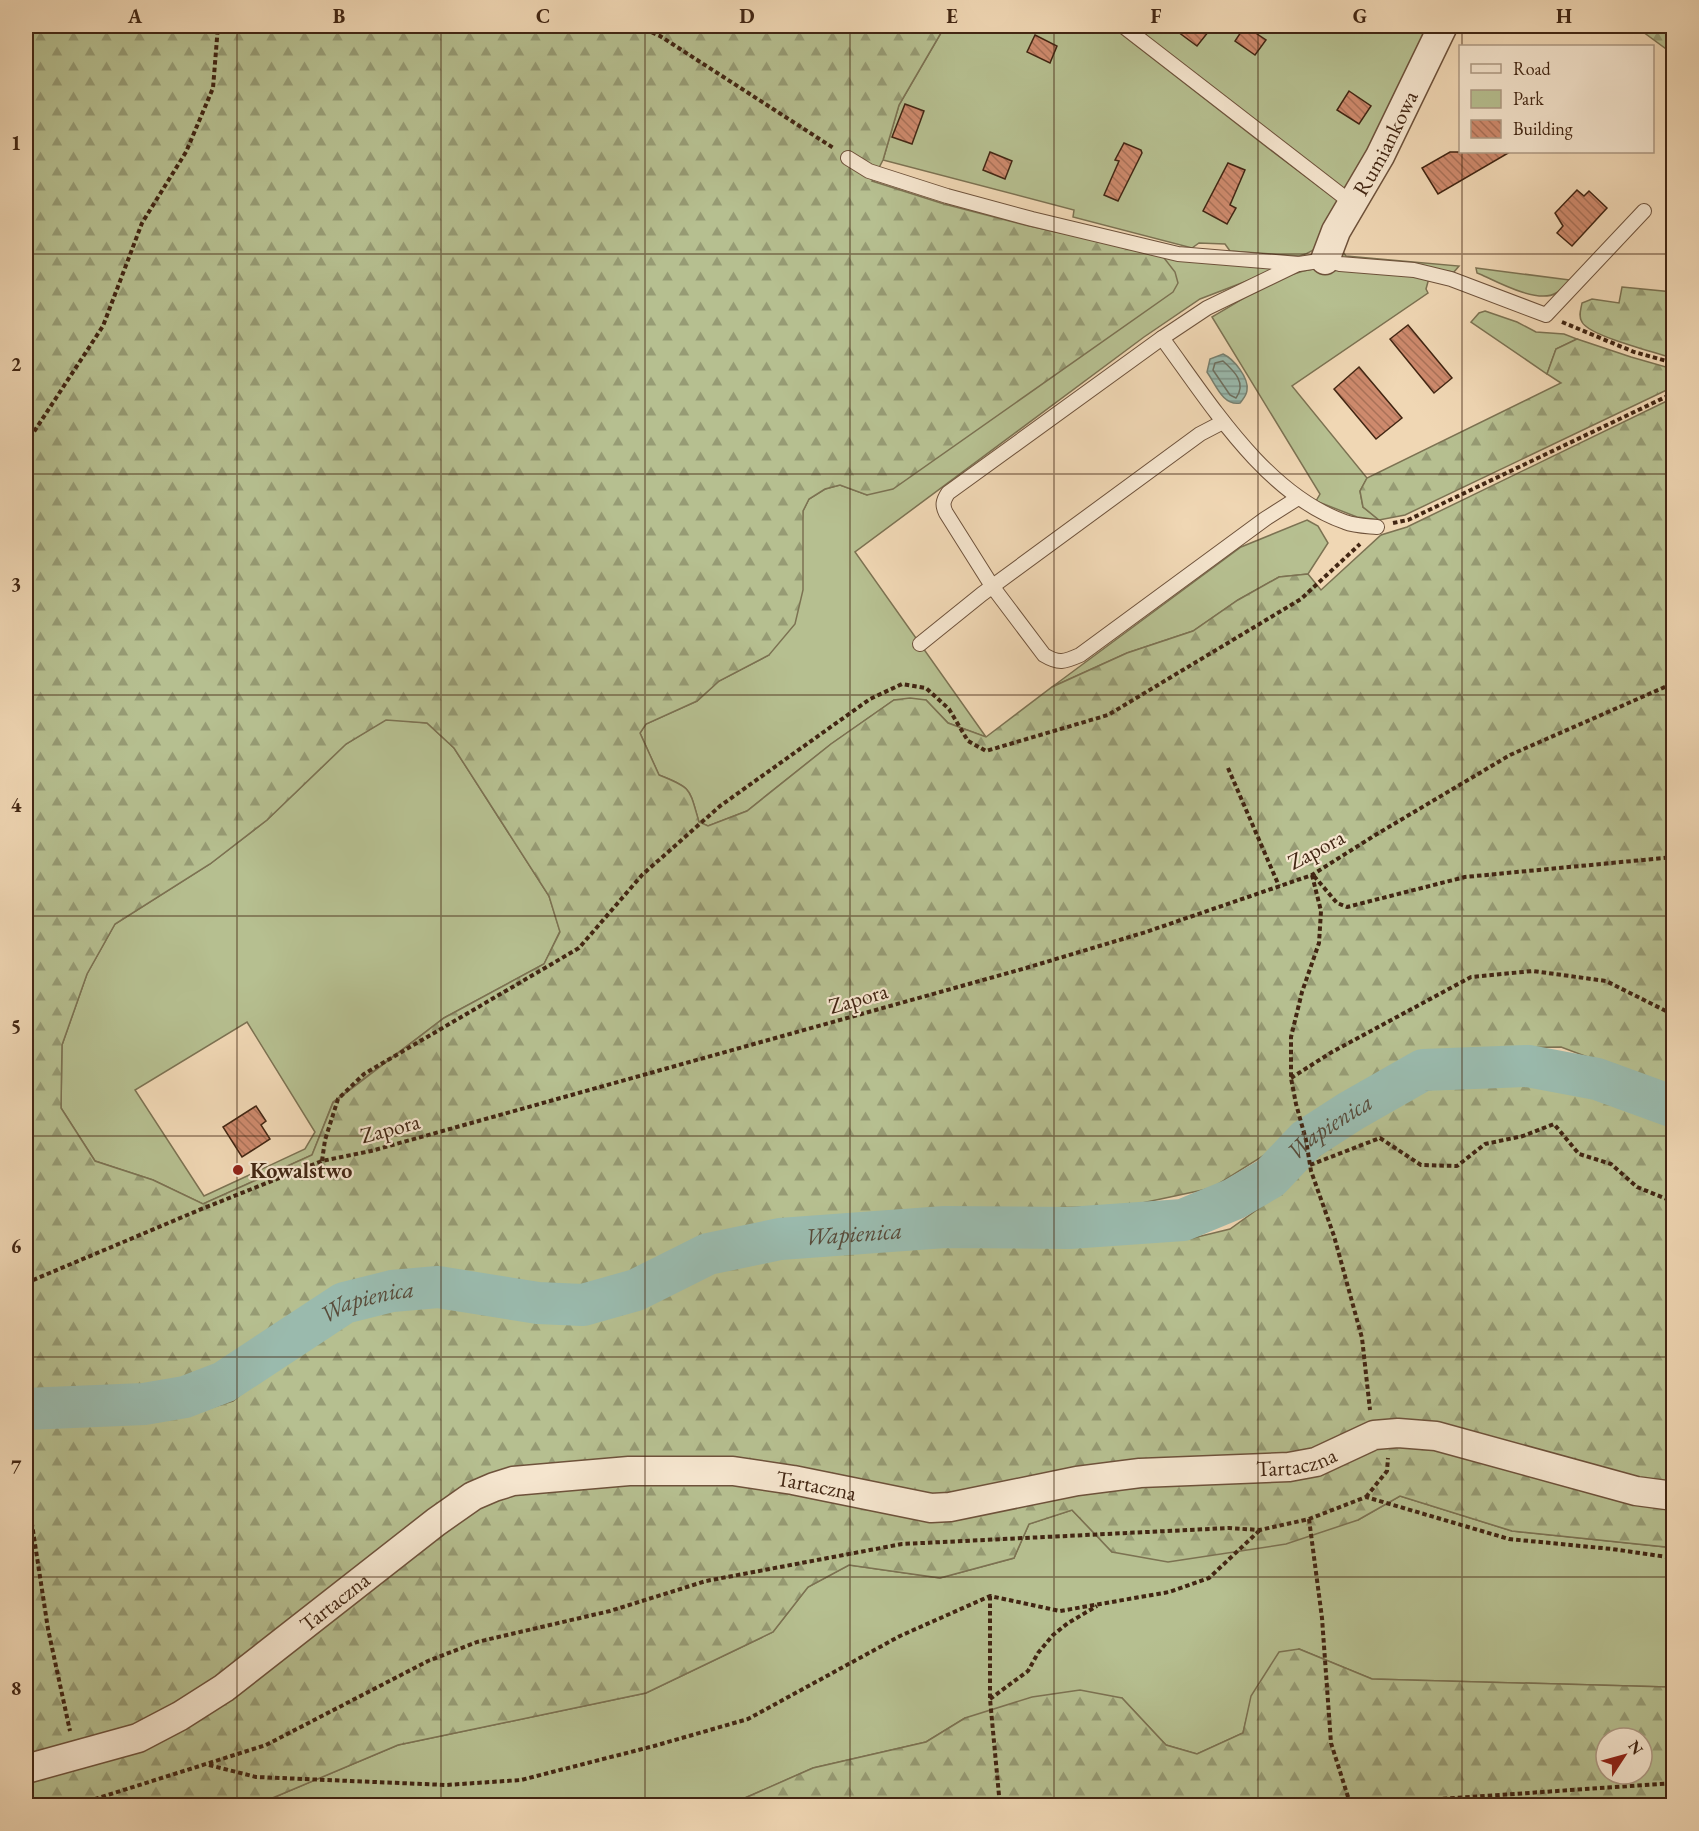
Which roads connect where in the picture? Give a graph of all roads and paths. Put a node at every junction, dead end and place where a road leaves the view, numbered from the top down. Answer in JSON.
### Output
{"nodes":[{"id":1,"x":219,"y":26,"type":"edge"},
{"id":2,"x":638,"y":26,"type":"edge"},
{"id":3,"x":1123,"y":26,"type":"edge"},
{"id":4,"x":1443,"y":26,"type":"edge"},
{"id":5,"x":848,"y":158,"type":"joint"},
{"id":6,"x":1353,"y":204,"type":"junction"},
{"id":7,"x":1644,"y":211,"type":"dead end"},
{"id":8,"x":1312,"y":262,"type":"junction"},
{"id":9,"x":1546,"y":315,"type":"junction"},
{"id":10,"x":1162,"y":338,"type":"junction"},
{"id":11,"x":1674,"y":363,"type":"edge"},
{"id":12,"x":1674,"y":393,"type":"edge"},
{"id":13,"x":1223,"y":422,"type":"junction"},
{"id":14,"x":26,"y":444,"type":"edge"},
{"id":15,"x":1298,"y":498,"type":"junction"},
{"id":16,"x":1377,"y":527,"type":"junction"},
{"id":17,"x":993,"y":586,"type":"junction"},
{"id":18,"x":920,"y":644,"type":"dead end"},
{"id":19,"x":1674,"y":683,"type":"edge"},
{"id":20,"x":1228,"y":768,"type":"dead end"},
{"id":21,"x":1674,"y":857,"type":"edge"},
{"id":22,"x":1312,"y":875,"type":"junction"},
{"id":23,"x":1279,"y":886,"type":"junction"},
{"id":24,"x":1674,"y":1015,"type":"edge"},
{"id":25,"x":1291,"y":1078,"type":"junction"},
{"id":26,"x":322,"y":1161,"type":"junction"},
{"id":27,"x":1310,"y":1165,"type":"junction"},
{"id":28,"x":1674,"y":1202,"type":"edge"},
{"id":29,"x":26,"y":1283,"type":"edge"},
{"id":30,"x":1374,"y":1436,"type":"junction"},
{"id":31,"x":26,"y":1485,"type":"edge"},
{"id":32,"x":1674,"y":1496,"type":"edge"},
{"id":33,"x":1366,"y":1497,"type":"junction"},
{"id":34,"x":1309,"y":1519,"type":"junction"},
{"id":35,"x":1260,"y":1530,"type":"junction"},
{"id":36,"x":1674,"y":1558,"type":"edge"},
{"id":37,"x":990,"y":1596,"type":"junction"},
{"id":38,"x":1100,"y":1604,"type":"junction"},
{"id":39,"x":990,"y":1699,"type":"junction"},
{"id":40,"x":75,"y":1755,"type":"junction"},
{"id":41,"x":208,"y":1764,"type":"junction"},
{"id":42,"x":26,"y":1769,"type":"edge"},
{"id":43,"x":1674,"y":1783,"type":"edge"},
{"id":44,"x":1349,"y":1800,"type":"junction"},
{"id":45,"x":73,"y":1806,"type":"edge"},
{"id":46,"x":1000,"y":1806,"type":"edge"},
{"id":47,"x":1173,"y":1806,"type":"edge"},
{"id":48,"x":1354,"y":1806,"type":"edge"}],
"edges":[{"from":1,"to":14,"type":"path"},
{"from":2,"to":5,"type":"path"},
{"from":3,"to":6,"type":"lane"},
{"from":4,"to":6,"type":"street","name":"Rumiankowa"},
{"from":5,"to":8,"type":"lane"},
{"from":6,"to":8,"type":"street","name":"Rumiankowa"},
{"from":7,"to":9,"type":"lane"},
{"from":8,"to":9,"type":"lane"},
{"from":8,"to":10,"type":"lane"},
{"from":9,"to":11,"type":"path"},
{"from":10,"to":13,"type":"lane"},
{"from":10,"to":17,"type":"lane"},
{"from":12,"to":16,"type":"path"},
{"from":13,"to":15,"type":"lane"},
{"from":13,"to":17,"type":"lane"},
{"from":15,"to":16,"type":"lane"},
{"from":15,"to":17,"type":"lane"},
{"from":16,"to":26,"type":"path"},
{"from":17,"to":18,"type":"lane"},
{"from":19,"to":22,"type":"path","name":"Zapora"},
{"from":20,"to":23,"type":"path"},
{"from":21,"to":22,"type":"path"},
{"from":22,"to":23,"type":"path","name":"Zapora"},
{"from":22,"to":25,"type":"path"},
{"from":23,"to":26,"type":"path","name":"Zapora"},
{"from":24,"to":25,"type":"path"},
{"from":25,"to":27,"type":"path"},
{"from":26,"to":29,"type":"path","name":"Zapora"},
{"from":27,"to":28,"type":"path"},
{"from":27,"to":30,"type":"path"},
{"from":30,"to":32,"type":"street","name":"Tartaczna"},
{"from":30,"to":33,"type":"path"},
{"from":30,"to":40,"type":"street","name":"Tartaczna"},
{"from":31,"to":40,"type":"path"},
{"from":33,"to":34,"type":"path"},
{"from":33,"to":36,"type":"path"},
{"from":34,"to":35,"type":"path"},
{"from":34,"to":44,"type":"path"},
{"from":35,"to":38,"type":"path"},
{"from":35,"to":41,"type":"path"},
{"from":37,"to":38,"type":"path"},
{"from":37,"to":39,"type":"path"},
{"from":37,"to":41,"type":"path"},
{"from":38,"to":39,"type":"path"},
{"from":39,"to":46,"type":"path"},
{"from":40,"to":42,"type":"street","name":"Tartaczna"},
{"from":41,"to":45,"type":"path"},
{"from":43,"to":44,"type":"path"},
{"from":44,"to":47,"type":"path"},
{"from":44,"to":48,"type":"path"}]}
